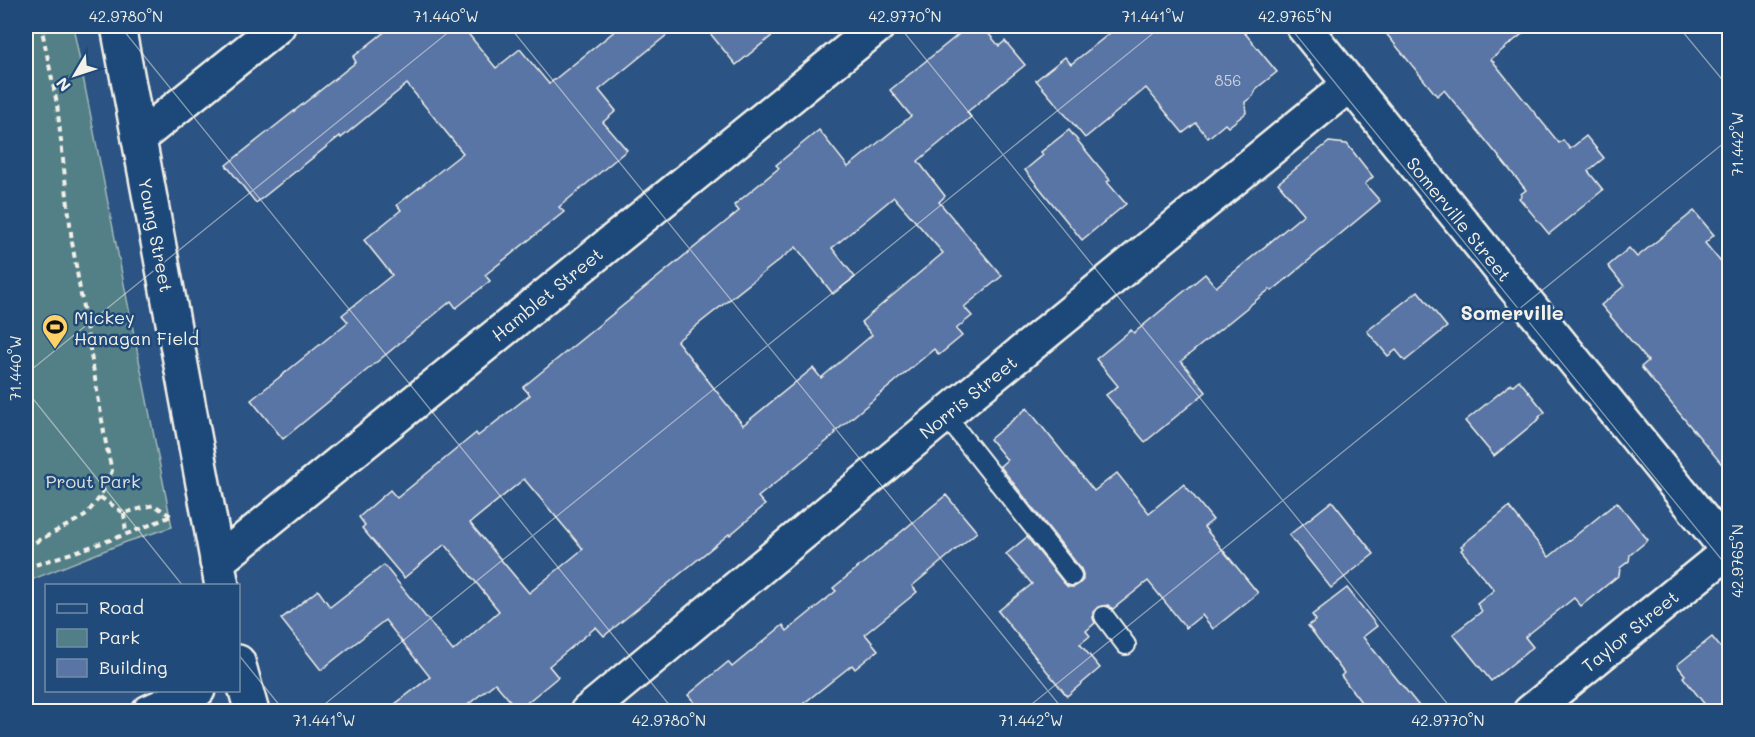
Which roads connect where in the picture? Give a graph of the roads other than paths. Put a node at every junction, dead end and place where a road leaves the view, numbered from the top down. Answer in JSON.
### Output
{"nodes":[{"id":1,"x":118,"y":26,"type":"edge"},
{"id":2,"x":278,"y":26,"type":"edge"},
{"id":3,"x":878,"y":26,"type":"edge"},
{"id":4,"x":1303,"y":26,"type":"edge"},
{"id":5,"x":1350,"y":84,"type":"junction"},
{"id":6,"x":139,"y":138,"type":"junction"},
{"id":7,"x":945,"y":415,"type":"junction"},
{"id":8,"x":1729,"y":551,"type":"edge"},
{"id":9,"x":219,"y":574,"type":"edge"},
{"id":10,"x":1072,"y":576,"type":"dead end"},
{"id":11,"x":1104,"y":616,"type":"dead end"},
{"id":12,"x":1126,"y":645,"type":"dead end"},
{"id":13,"x":240,"y":672,"type":"edge"},
{"id":14,"x":193,"y":692,"type":"edge"},
{"id":15,"x":149,"y":711,"type":"edge"},
{"id":16,"x":252,"y":711,"type":"edge"},
{"id":17,"x":587,"y":711,"type":"edge"},
{"id":18,"x":1530,"y":711,"type":"edge"}],
"edges":[{"from":1,"to":6,"type":"street","name":"Young Street"},
{"from":2,"to":6,"type":"street"},
{"from":3,"to":9,"type":"street","name":"Hamblet Street"},
{"from":4,"to":5,"type":"street","name":"Somerville Street"},
{"from":5,"to":7,"type":"street","name":"Norris Street"},
{"from":5,"to":8,"type":"street","name":"Somerville Street"},
{"from":6,"to":9,"type":"street","name":"Young Street"},
{"from":7,"to":10,"type":"lane"},
{"from":7,"to":17,"type":"street","name":"Norris Street"},
{"from":8,"to":18,"type":"street","name":"Taylor Street"},
{"from":11,"to":12,"type":"lane"},
{"from":13,"to":16,"type":"street"},
{"from":14,"to":15,"type":"street"}]}
